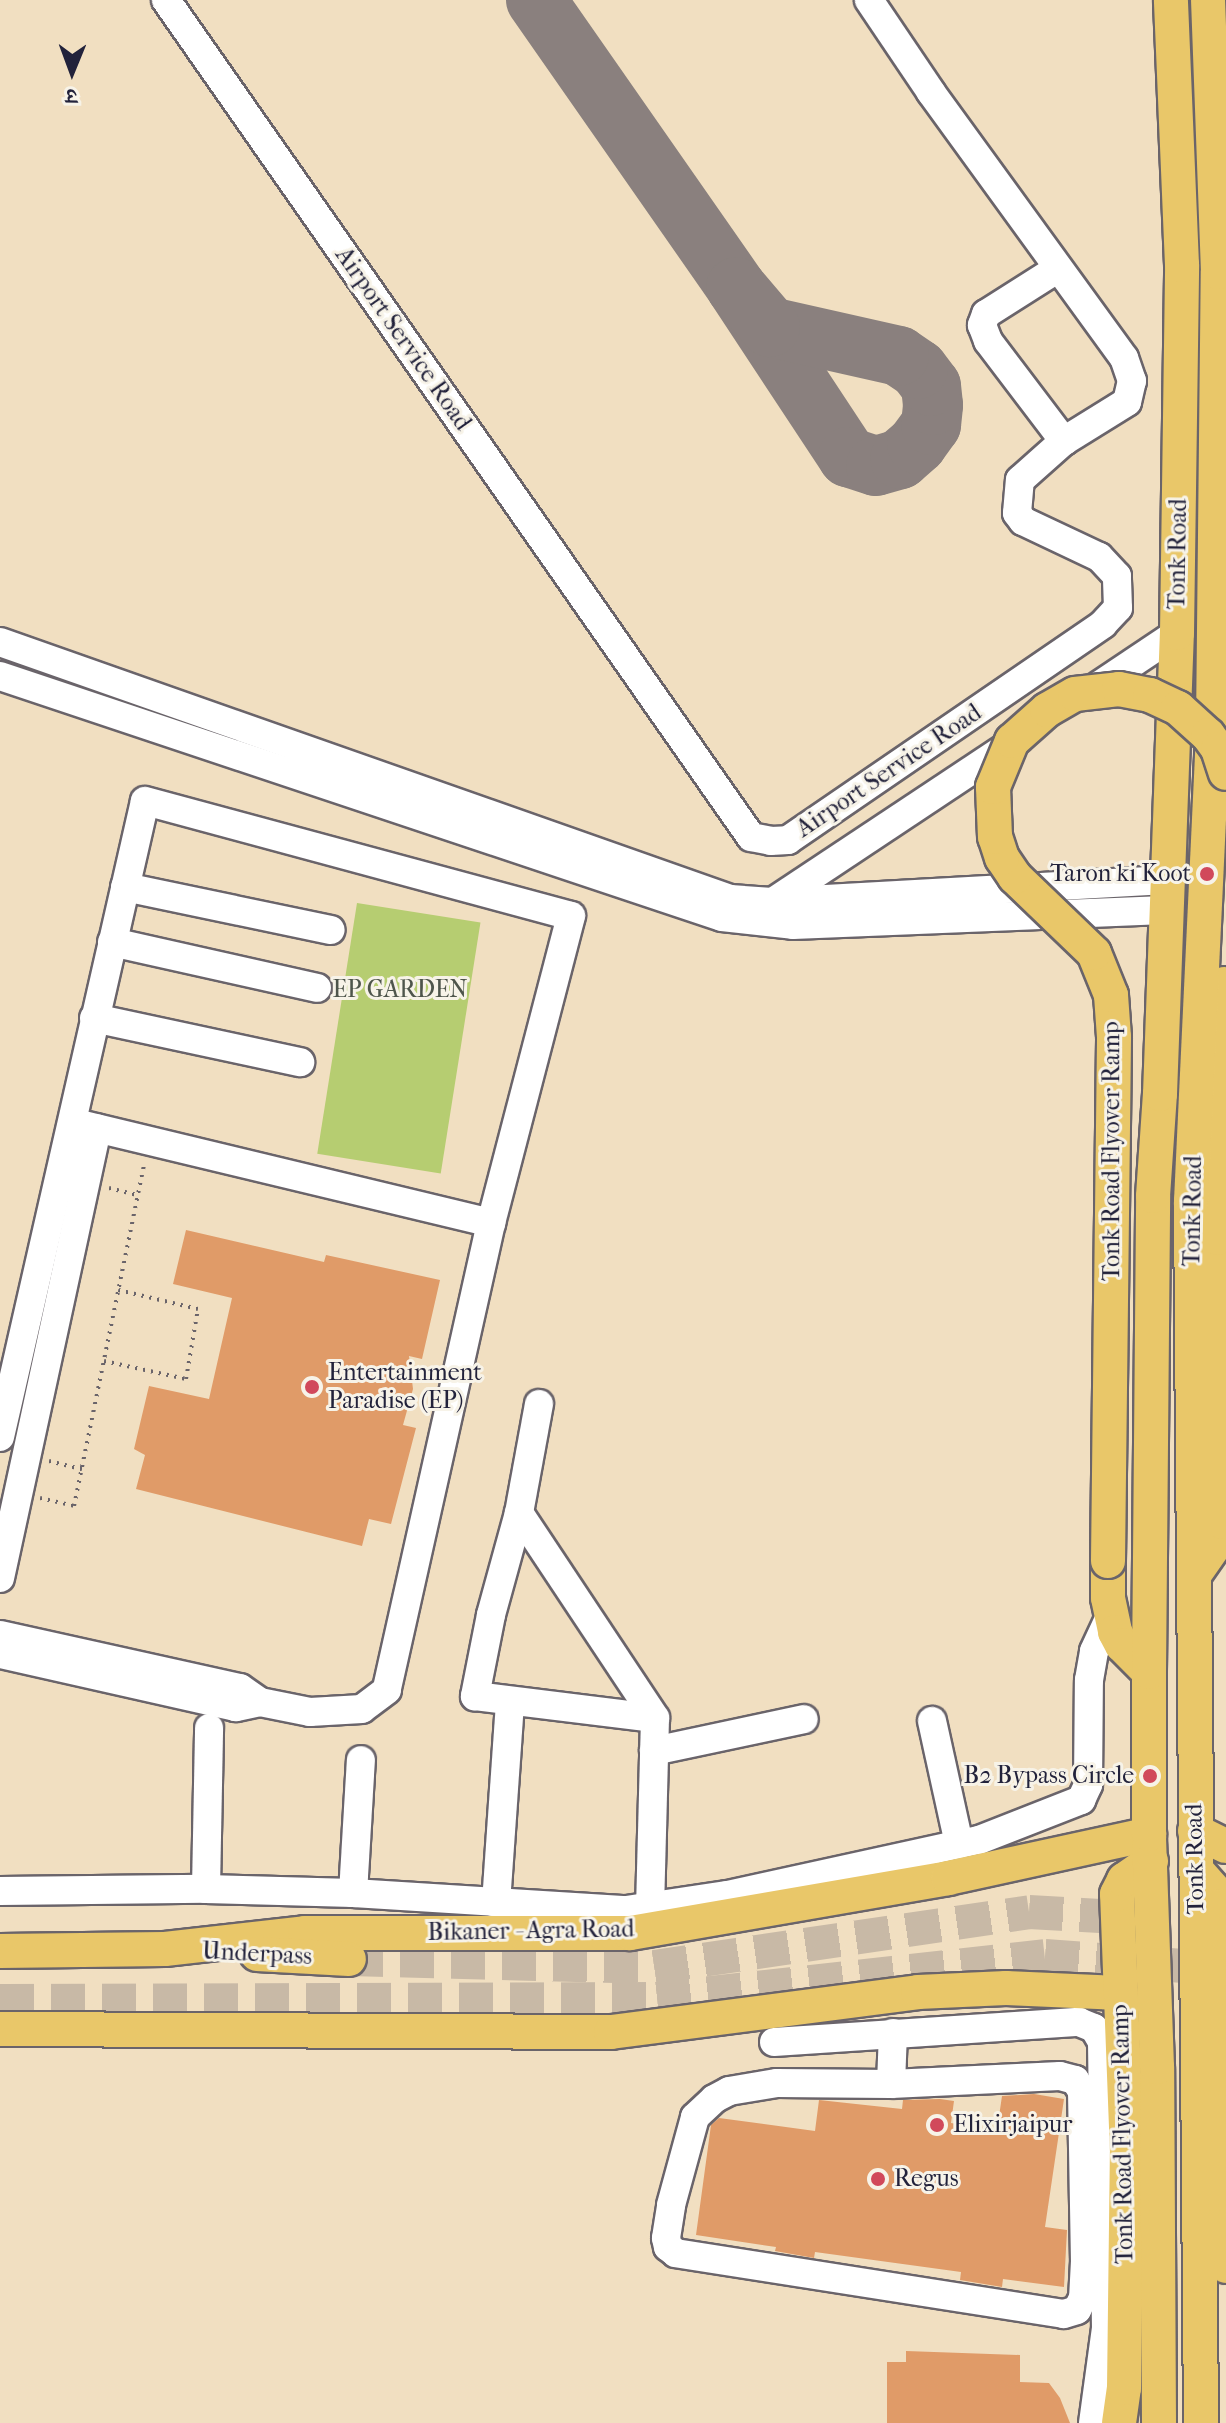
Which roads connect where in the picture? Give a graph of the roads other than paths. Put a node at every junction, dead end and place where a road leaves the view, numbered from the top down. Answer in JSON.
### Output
{"nodes":[{"id":1,"x":166,"y":0,"type":"edge"},
{"id":2,"x":869,"y":0,"type":"edge"},
{"id":3,"x":1171,"y":0,"type":"edge"},
{"id":4,"x":1208,"y":0,"type":"edge"},
{"id":5,"x":1057,"y":269,"type":"junction"},
{"id":6,"x":1221,"y":404,"type":"edge"},
{"id":7,"x":1064,"y":441,"type":"junction"},
{"id":8,"x":1177,"y":633,"type":"junction"},
{"id":9,"x":0,"y":642,"type":"edge"},
{"id":10,"x":2,"y":683,"type":"edge"},
{"id":11,"x":1219,"y":727,"type":"edge"},
{"id":12,"x":1221,"y":776,"type":"edge"},
{"id":13,"x":1217,"y":832,"type":"edge"},
{"id":14,"x":125,"y":887,"type":"junction"},
{"id":15,"x":1166,"y":895,"type":"junction"},
{"id":16,"x":772,"y":902,"type":"junction"},
{"id":17,"x":331,"y":930,"type":"dead end"},
{"id":18,"x":1226,"y":936,"type":"edge"},
{"id":19,"x":112,"y":942,"type":"junction"},
{"id":20,"x":317,"y":988,"type":"dead end"},
{"id":21,"x":94,"y":1018,"type":"junction"},
{"id":22,"x":300,"y":1062,"type":"dead end"},
{"id":23,"x":84,"y":1125,"type":"junction"},
{"id":24,"x":491,"y":1223,"type":"junction"},
{"id":25,"x":539,"y":1404,"type":"dead end"},
{"id":26,"x":0,"y":1437,"type":"edge"},
{"id":27,"x":519,"y":1513,"type":"junction"},
{"id":28,"x":1193,"y":1576,"type":"junction"},
{"id":29,"x":0,"y":1578,"type":"edge"},
{"id":30,"x":1111,"y":1615,"type":"junction"},
{"id":31,"x":0,"y":1635,"type":"edge"},
{"id":32,"x":0,"y":1654,"type":"edge"},
{"id":33,"x":1149,"y":1672,"type":"junction"},
{"id":34,"x":510,"y":1701,"type":"junction"},
{"id":35,"x":260,"y":1702,"type":"junction"},
{"id":36,"x":655,"y":1718,"type":"junction"},
{"id":37,"x":804,"y":1719,"type":"dead end"},
{"id":38,"x":932,"y":1721,"type":"dead end"},
{"id":39,"x":209,"y":1728,"type":"dead end"},
{"id":40,"x":654,"y":1751,"type":"junction"},
{"id":41,"x":361,"y":1760,"type":"dead end"},
{"id":42,"x":1195,"y":1831,"type":"junction"},
{"id":43,"x":959,"y":1844,"type":"junction"},
{"id":44,"x":1226,"y":1846,"type":"edge"},
{"id":45,"x":1150,"y":1847,"type":"junction"},
{"id":46,"x":1197,"y":1871,"type":"junction"},
{"id":47,"x":206,"y":1889,"type":"junction"},
{"id":48,"x":0,"y":1891,"type":"edge"},
{"id":49,"x":353,"y":1893,"type":"junction"},
{"id":50,"x":496,"y":1903,"type":"junction"},
{"id":51,"x":650,"y":1907,"type":"junction"},
{"id":52,"x":165,"y":1949,"type":"junction"},
{"id":53,"x":0,"y":1951,"type":"edge"},
{"id":54,"x":349,"y":1959,"type":"tunnel mouth"},
{"id":55,"x":1121,"y":1993,"type":"junction"},
{"id":56,"x":773,"y":2028,"type":"junction"},
{"id":57,"x":0,"y":2029,"type":"edge"},
{"id":58,"x":893,"y":2033,"type":"junction"},
{"id":59,"x":777,"y":2083,"type":"junction"},
{"id":60,"x":891,"y":2084,"type":"junction"},
{"id":61,"x":1225,"y":2114,"type":"edge"},
{"id":62,"x":1224,"y":2198,"type":"edge"},
{"id":63,"x":1094,"y":2201,"type":"junction"},
{"id":64,"x":1095,"y":2261,"type":"junction"},
{"id":65,"x":1226,"y":2266,"type":"edge"},
{"id":66,"x":1093,"y":2423,"type":"edge"},
{"id":67,"x":1119,"y":2423,"type":"edge"},
{"id":68,"x":1159,"y":2423,"type":"edge"},
{"id":69,"x":1201,"y":2423,"type":"edge"}],
"edges":[{"from":1,"to":7,"type":"street","name":"Airport Service Road"},
{"from":2,"to":5,"type":"street","name":"Airport Service Road"},
{"from":3,"to":8,"type":"main road","name":"Tonk Road"},
{"from":4,"to":6,"type":"main road","name":"Tonk Road"},
{"from":5,"to":7,"type":"street","name":"Airport Service Road"},
{"from":5,"to":7,"type":"street"},
{"from":6,"to":11,"type":"main road","name":"Tonk Road"},
{"from":8,"to":15,"type":"main road","name":"Tonk Road"},
{"from":8,"to":16,"type":"street"},
{"from":9,"to":16,"type":"street"},
{"from":10,"to":15,"type":"street"},
{"from":11,"to":12,"type":"main road","name":"Tonk Road"},
{"from":12,"to":13,"type":"main road","name":"Tonk Road"},
{"from":12,"to":30,"type":"main road","name":"Tonk Road Flyover Ramp","bridge":true},
{"from":13,"to":28,"type":"main road","name":"Tonk Road"},
{"from":14,"to":17,"type":"street"},
{"from":14,"to":19,"type":"street"},
{"from":14,"to":24,"type":"street"},
{"from":15,"to":16,"type":"street"},
{"from":15,"to":33,"type":"main road","name":"Tonk Road"},
{"from":18,"to":28,"type":"main road"},
{"from":19,"to":20,"type":"street"},
{"from":19,"to":21,"type":"street"},
{"from":21,"to":22,"type":"street"},
{"from":21,"to":23,"type":"street"},
{"from":23,"to":24,"type":"street"},
{"from":23,"to":26,"type":"street"},
{"from":23,"to":29,"type":"street"},
{"from":24,"to":35,"type":"street"},
{"from":25,"to":27,"type":"street"},
{"from":27,"to":34,"type":"street"},
{"from":27,"to":36,"type":"street"},
{"from":28,"to":42,"type":"main road","name":"Tonk Road"},
{"from":30,"to":33,"type":"main road","name":"Tonk Road Flyover Ramp"},
{"from":30,"to":43,"type":"street"},
{"from":31,"to":35,"type":"street"},
{"from":32,"to":35,"type":"street"},
{"from":33,"to":45,"type":"main road","name":"Tonk Road"},
{"from":34,"to":36,"type":"street"},
{"from":34,"to":50,"type":"street"},
{"from":36,"to":40,"type":"street"},
{"from":37,"to":40,"type":"street"},
{"from":38,"to":43,"type":"street"},
{"from":39,"to":47,"type":"street"},
{"from":40,"to":51,"type":"street"},
{"from":41,"to":49,"type":"street"},
{"from":42,"to":44,"type":"main road"},
{"from":42,"to":46,"type":"main road","name":"Tonk Road"},
{"from":43,"to":51,"type":"street"},
{"from":45,"to":52,"type":"main road","name":"Bikaner - Agra Road"},
{"from":45,"to":55,"type":"main road","name":"Tonk Road Flyover Ramp"},
{"from":45,"to":68,"type":"main road","name":"Tonk Road"},
{"from":46,"to":61,"type":"main road"},
{"from":46,"to":69,"type":"main road","name":"Tonk Road"},
{"from":47,"to":48,"type":"street"},
{"from":47,"to":49,"type":"street"},
{"from":49,"to":50,"type":"street"},
{"from":50,"to":51,"type":"street"},
{"from":52,"to":53,"type":"main road","name":"Bikaner - Agra Road"},
{"from":52,"to":54,"type":"main road","name":"Underpass"},
{"from":55,"to":56,"type":"main road"},
{"from":55,"to":67,"type":"main road","name":"Tonk Road Flyover Ramp"},
{"from":56,"to":57,"type":"main road"},
{"from":56,"to":58,"type":"street"},
{"from":56,"to":59,"type":"street"},
{"from":58,"to":60,"type":"street"},
{"from":58,"to":63,"type":"street"},
{"from":59,"to":60,"type":"street"},
{"from":59,"to":64,"type":"street"},
{"from":60,"to":63,"type":"street"},
{"from":61,"to":62,"type":"main road"},
{"from":62,"to":65,"type":"main road"},
{"from":63,"to":64,"type":"street"},
{"from":64,"to":66,"type":"street"}]}
